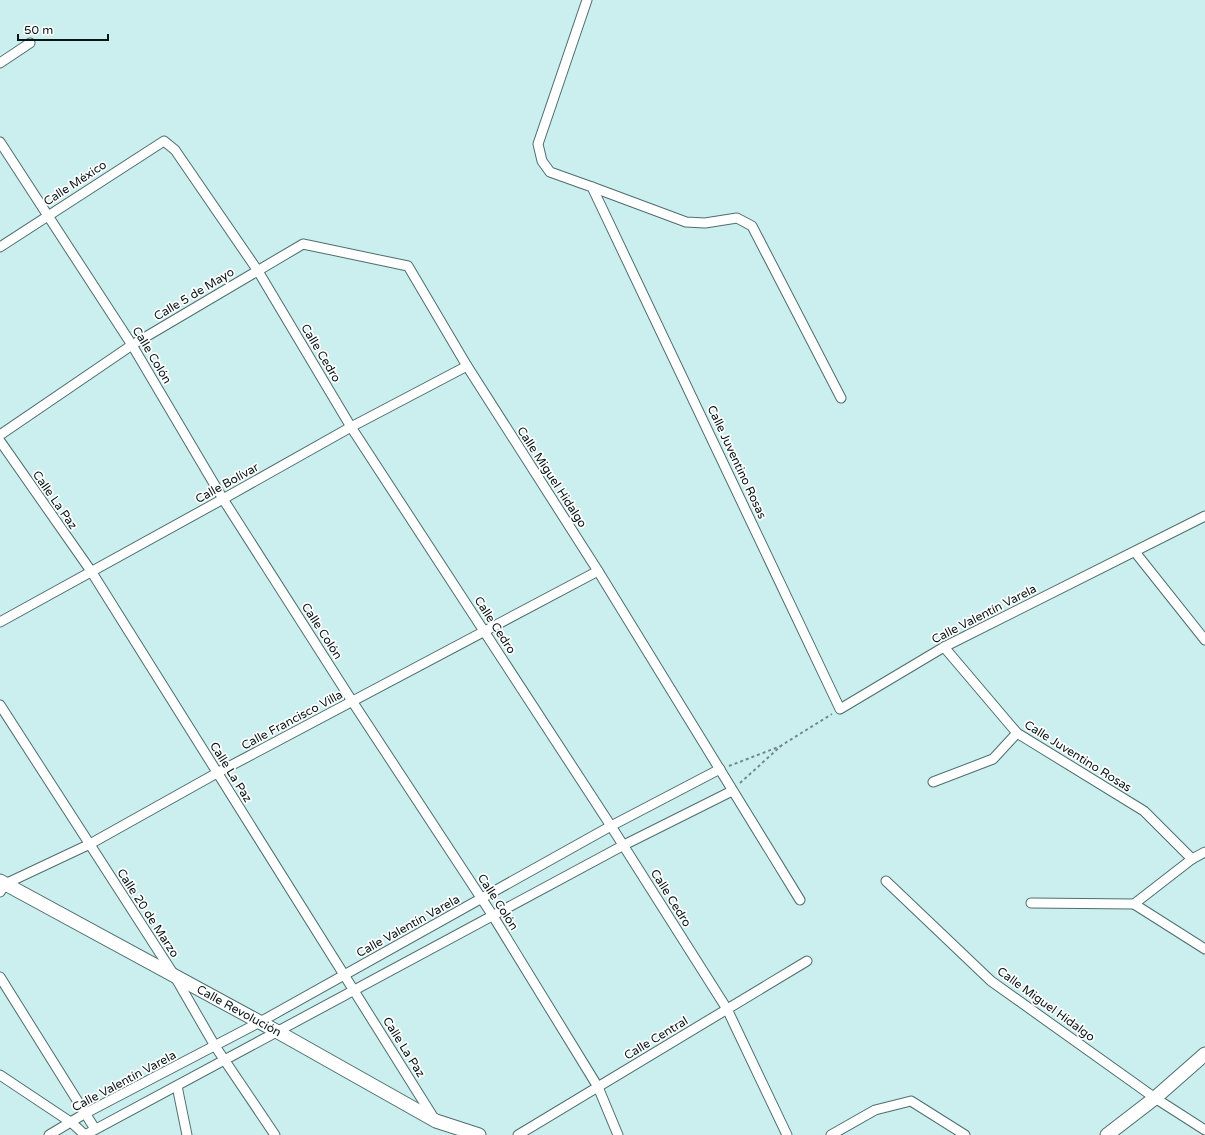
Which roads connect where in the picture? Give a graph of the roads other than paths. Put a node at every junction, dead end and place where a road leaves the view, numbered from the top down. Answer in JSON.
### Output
{"nodes":[{"id":1,"x":587,"y":0,"type":"edge"},
{"id":2,"x":30,"y":43,"type":"dead end"},
{"id":3,"x":0,"y":63,"type":"edge"},
{"id":4,"x":164,"y":141,"type":"joint"},
{"id":5,"x":0,"y":142,"type":"edge"},
{"id":6,"x":592,"y":187,"type":"junction"},
{"id":7,"x":48,"y":215,"type":"junction"},
{"id":8,"x":303,"y":244,"type":"joint"},
{"id":9,"x":0,"y":247,"type":"edge"},
{"id":10,"x":258,"y":271,"type":"junction"},
{"id":11,"x":132,"y":345,"type":"junction"},
{"id":12,"x":467,"y":366,"type":"junction"},
{"id":13,"x":841,"y":398,"type":"dead end"},
{"id":14,"x":351,"y":426,"type":"junction"},
{"id":15,"x":0,"y":435,"type":"edge"},
{"id":16,"x":0,"y":441,"type":"edge"},
{"id":17,"x":224,"y":499,"type":"junction"},
{"id":18,"x":1204,"y":516,"type":"edge"},
{"id":19,"x":1135,"y":552,"type":"junction"},
{"id":20,"x":90,"y":571,"type":"junction"},
{"id":21,"x":598,"y":571,"type":"junction"},
{"id":22,"x":0,"y":622,"type":"edge"},
{"id":23,"x":485,"y":632,"type":"junction"},
{"id":24,"x":1205,"y":640,"type":"edge"},
{"id":25,"x":944,"y":647,"type":"junction"},
{"id":26,"x":352,"y":701,"type":"junction"},
{"id":27,"x":0,"y":705,"type":"edge"},
{"id":28,"x":840,"y":709,"type":"joint"},
{"id":29,"x":1017,"y":734,"type":"junction"},
{"id":30,"x":720,"y":769,"type":"junction"},
{"id":31,"x":217,"y":773,"type":"junction"},
{"id":32,"x":933,"y":782,"type":"dead end"},
{"id":33,"x":732,"y":791,"type":"junction"},
{"id":34,"x":611,"y":826,"type":"junction"},
{"id":35,"x":90,"y":844,"type":"junction"},
{"id":36,"x":624,"y":845,"type":"junction"},
{"id":37,"x":1205,"y":852,"type":"edge"},
{"id":38,"x":1192,"y":859,"type":"junction"},
{"id":39,"x":886,"y":881,"type":"dead end"},
{"id":40,"x":2,"y":886,"type":"edge"},
{"id":41,"x":482,"y":899,"type":"junction"},
{"id":42,"x":800,"y":900,"type":"dead end"},
{"id":43,"x":1031,"y":903,"type":"dead end"},
{"id":44,"x":1134,"y":904,"type":"junction"},
{"id":45,"x":493,"y":916,"type":"junction"},
{"id":46,"x":1205,"y":949,"type":"edge"},
{"id":47,"x":807,"y":961,"type":"dead end"},
{"id":48,"x":344,"y":974,"type":"junction"},
{"id":49,"x":174,"y":975,"type":"junction"},
{"id":50,"x":0,"y":977,"type":"edge"},
{"id":51,"x":354,"y":990,"type":"junction"},
{"id":52,"x":727,"y":1009,"type":"junction"},
{"id":53,"x":260,"y":1022,"type":"junction"},
{"id":54,"x":278,"y":1032,"type":"junction"},
{"id":55,"x":215,"y":1046,"type":"junction"},
{"id":56,"x":1205,"y":1054,"type":"edge"},
{"id":57,"x":225,"y":1061,"type":"junction"},
{"id":58,"x":0,"y":1075,"type":"edge"},
{"id":59,"x":177,"y":1086,"type":"junction"},
{"id":60,"x":598,"y":1087,"type":"junction"},
{"id":61,"x":1155,"y":1098,"type":"junction"},
{"id":62,"x":84,"y":1114,"type":"junction"},
{"id":63,"x":436,"y":1121,"type":"junction"},
{"id":64,"x":72,"y":1123,"type":"junction"},
{"id":65,"x":95,"y":1129,"type":"junction"},
{"id":66,"x":1205,"y":1130,"type":"edge"},
{"id":67,"x":466,"y":1132,"type":"edge"},
{"id":68,"x":53,"y":1134,"type":"edge"},
{"id":69,"x":85,"y":1135,"type":"edge"},
{"id":70,"x":187,"y":1135,"type":"edge"},
{"id":71,"x":275,"y":1135,"type":"edge"},
{"id":72,"x":479,"y":1135,"type":"edge"},
{"id":73,"x":518,"y":1135,"type":"edge"},
{"id":74,"x":618,"y":1135,"type":"edge"},
{"id":75,"x":787,"y":1135,"type":"edge"},
{"id":76,"x":831,"y":1135,"type":"edge"},
{"id":77,"x":966,"y":1135,"type":"edge"},
{"id":78,"x":1107,"y":1135,"type":"edge"}],
"edges":[{"from":1,"to":6,"type":"street"},
{"from":2,"to":3,"type":"street"},
{"from":4,"to":7,"type":"street","name":"Calle México"},
{"from":4,"to":10,"type":"street","name":"Calle Cedro"},
{"from":5,"to":7,"type":"street","name":"Calle Colón"},
{"from":6,"to":13,"type":"street"},
{"from":6,"to":28,"type":"street","name":"Calle Juventino Rosas"},
{"from":7,"to":9,"type":"street","name":"Calle México"},
{"from":7,"to":11,"type":"street","name":"Calle Colón"},
{"from":8,"to":10,"type":"street","name":"Calle 5 de Mayo"},
{"from":8,"to":12,"type":"street","name":"Calle Miguel Hidalgo"},
{"from":10,"to":11,"type":"street","name":"Calle 5 de Mayo"},
{"from":10,"to":14,"type":"street","name":"Calle Cedro"},
{"from":11,"to":15,"type":"street","name":"Calle 5 de Mayo"},
{"from":11,"to":17,"type":"street","name":"Calle Colón"},
{"from":12,"to":14,"type":"street","name":"Calle Bolívar"},
{"from":12,"to":21,"type":"street","name":"Calle Miguel Hidalgo"},
{"from":14,"to":17,"type":"street","name":"Calle Bolívar"},
{"from":14,"to":23,"type":"street","name":"Calle Cedro"},
{"from":16,"to":20,"type":"street","name":"Calle La Paz"},
{"from":17,"to":20,"type":"street","name":"Calle Bolívar"},
{"from":17,"to":26,"type":"street","name":"Calle Colón"},
{"from":18,"to":19,"type":"street","name":"Calle Valentín Varela"},
{"from":19,"to":24,"type":"street"},
{"from":19,"to":25,"type":"street","name":"Calle Valentín Varela"},
{"from":20,"to":22,"type":"street","name":"Calle Bolívar"},
{"from":20,"to":31,"type":"street","name":"Calle La Paz"},
{"from":21,"to":23,"type":"street","name":"Calle Francisco Villa"},
{"from":21,"to":30,"type":"street","name":"Calle Miguel Hidalgo"},
{"from":23,"to":26,"type":"street","name":"Calle Francisco Villa"},
{"from":23,"to":34,"type":"street","name":"Calle Cedro"},
{"from":25,"to":28,"type":"street","name":"Calle Valentín Varela"},
{"from":25,"to":29,"type":"street","name":"Calle Juventino Rosas"},
{"from":26,"to":31,"type":"street","name":"Calle Francisco Villa"},
{"from":26,"to":41,"type":"street","name":"Calle Colón"},
{"from":27,"to":35,"type":"street","name":"Calle 20 de Marzo"},
{"from":29,"to":32,"type":"street"},
{"from":29,"to":38,"type":"street","name":"Calle Juventino Rosas"},
{"from":30,"to":33,"type":"street","name":"Calle Miguel Hidalgo"},
{"from":30,"to":34,"type":"street","name":"Calle Valentín Varela"},
{"from":31,"to":35,"type":"street","name":"Calle Francisco Villa"},
{"from":31,"to":48,"type":"street","name":"Calle La Paz"},
{"from":33,"to":36,"type":"street"},
{"from":33,"to":42,"type":"street","name":"Calle Miguel Hidalgo"},
{"from":34,"to":36,"type":"street","name":"Calle Cedro"},
{"from":34,"to":41,"type":"street","name":"Calle Valentín Varela"},
{"from":35,"to":40,"type":"street","name":"Calle Francisco Villa"},
{"from":35,"to":49,"type":"street","name":"Calle 20 de Marzo"},
{"from":36,"to":45,"type":"street"},
{"from":36,"to":52,"type":"street","name":"Calle Cedro"},
{"from":37,"to":38,"type":"street"},
{"from":38,"to":44,"type":"street"},
{"from":39,"to":61,"type":"street","name":"Calle Miguel Hidalgo"},
{"from":40,"to":49,"type":"street","name":"Calle Revolución"},
{"from":41,"to":45,"type":"street","name":"Calle Colón"},
{"from":41,"to":48,"type":"street","name":"Calle Valentín Varela"},
{"from":43,"to":44,"type":"street"},
{"from":44,"to":46,"type":"street"},
{"from":45,"to":51,"type":"street"},
{"from":45,"to":60,"type":"street","name":"Calle Colón"},
{"from":47,"to":52,"type":"street","name":"Calle Central"},
{"from":48,"to":51,"type":"street","name":"Calle La Paz"},
{"from":48,"to":53,"type":"street","name":"Calle Valentín Varela"},
{"from":49,"to":53,"type":"street","name":"Calle Revolución"},
{"from":49,"to":55,"type":"street","name":"Calle 20 de Marzo"},
{"from":50,"to":62,"type":"street"},
{"from":51,"to":54,"type":"street"},
{"from":51,"to":63,"type":"street","name":"Calle La Paz"},
{"from":52,"to":60,"type":"street","name":"Calle Central"},
{"from":52,"to":75,"type":"street","name":"Calle Cedro"},
{"from":53,"to":54,"type":"street","name":"Calle Revolución"},
{"from":53,"to":55,"type":"street","name":"Calle Valentín Varela"},
{"from":54,"to":57,"type":"street"},
{"from":54,"to":63,"type":"street","name":"Calle Revolución"},
{"from":55,"to":57,"type":"street","name":"Calle 20 de Marzo"},
{"from":55,"to":62,"type":"street","name":"Calle Valentín Varela"},
{"from":56,"to":61,"type":"street"},
{"from":57,"to":59,"type":"street"},
{"from":57,"to":71,"type":"street","name":"Calle 20 de Marzo"},
{"from":58,"to":64,"type":"street"},
{"from":59,"to":65,"type":"street"},
{"from":59,"to":70,"type":"street"},
{"from":60,"to":73,"type":"street","name":"Calle Central"},
{"from":60,"to":74,"type":"street","name":"Calle Colón"},
{"from":61,"to":66,"type":"street","name":"Calle Miguel Hidalgo"},
{"from":61,"to":78,"type":"street"},
{"from":62,"to":64,"type":"street","name":"Calle Valentín Varela"},
{"from":62,"to":65,"type":"street"},
{"from":63,"to":67,"type":"street","name":"Calle Revolución"},
{"from":64,"to":68,"type":"street","name":"Calle Valentín Varela"},
{"from":64,"to":69,"type":"street"},
{"from":65,"to":69,"type":"street"},
{"from":67,"to":72,"type":"street","name":"Calle Revolución"},
{"from":76,"to":77,"type":"street"}]}
